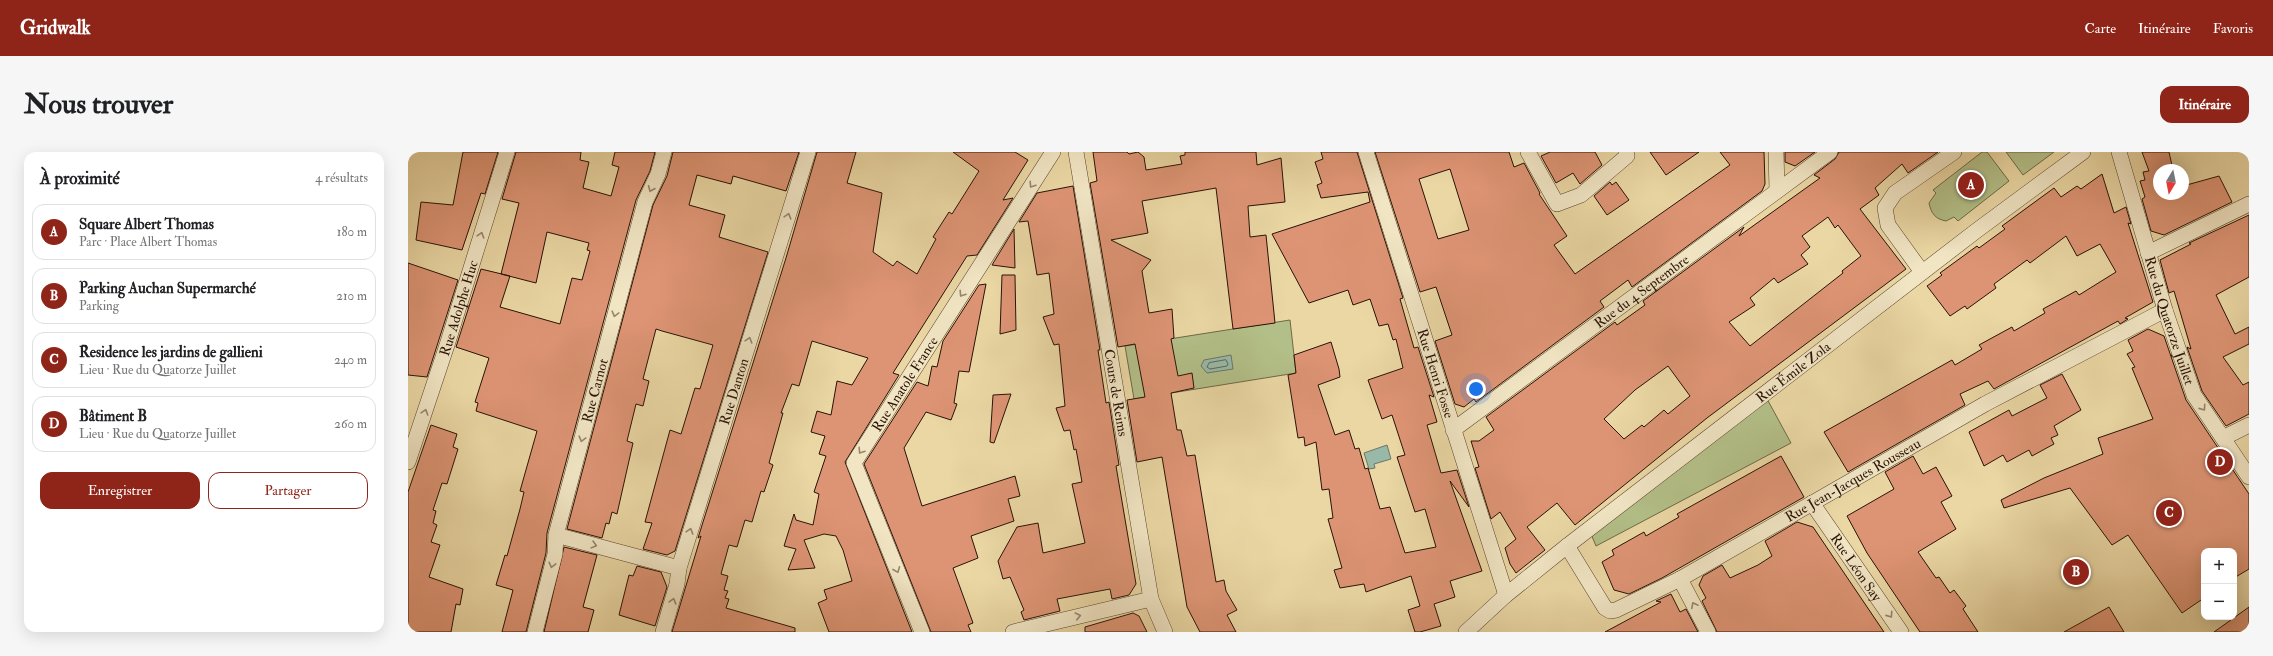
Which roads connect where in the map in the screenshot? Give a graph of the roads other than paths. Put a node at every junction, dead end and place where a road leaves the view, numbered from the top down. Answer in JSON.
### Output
{"nodes":[{"id":1,"x":507,"y":152,"type":"edge"},
{"id":2,"x":664,"y":152,"type":"edge"},
{"id":3,"x":808,"y":152,"type":"edge"},
{"id":4,"x":1053,"y":152,"type":"edge"},
{"id":5,"x":1076,"y":152,"type":"edge"},
{"id":6,"x":1366,"y":152,"type":"edge"},
{"id":7,"x":1528,"y":152,"type":"edge"},
{"id":8,"x":1626,"y":152,"type":"edge"},
{"id":9,"x":1776,"y":152,"type":"edge"},
{"id":10,"x":1830,"y":152,"type":"edge"},
{"id":11,"x":1954,"y":152,"type":"edge"},
{"id":12,"x":2082,"y":152,"type":"edge"},
{"id":13,"x":2118,"y":152,"type":"edge"},
{"id":14,"x":1777,"y":190,"type":"junction"},
{"id":15,"x":2249,"y":204,"type":"edge"},
{"id":16,"x":2148,"y":253,"type":"junction"},
{"id":17,"x":1922,"y":272,"type":"junction"},
{"id":18,"x":2165,"y":310,"type":"junction"},
{"id":19,"x":2249,"y":425,"type":"edge"},
{"id":20,"x":1453,"y":430,"type":"junction"},
{"id":21,"x":2223,"y":438,"type":"junction"},
{"id":22,"x":408,"y":462,"type":"edge"},
{"id":23,"x":2249,"y":477,"type":"edge"},
{"id":24,"x":1812,"y":503,"type":"junction"},
{"id":25,"x":556,"y":535,"type":"junction"},
{"id":26,"x":1567,"y":546,"type":"junction"},
{"id":27,"x":678,"y":568,"type":"junction"},
{"id":28,"x":1680,"y":579,"type":"junction"},
{"id":29,"x":1506,"y":595,"type":"junction"},
{"id":30,"x":1151,"y":599,"type":"junction"},
{"id":31,"x":535,"y":632,"type":"edge"},
{"id":32,"x":663,"y":632,"type":"edge"},
{"id":33,"x":922,"y":632,"type":"edge"},
{"id":34,"x":1014,"y":632,"type":"edge"},
{"id":35,"x":1165,"y":632,"type":"edge"},
{"id":36,"x":1466,"y":632,"type":"edge"},
{"id":37,"x":1708,"y":632,"type":"edge"},
{"id":38,"x":1901,"y":632,"type":"edge"}],
"edges":[{"from":22,"to":1,"type":"street","name":"Rue Adolphe Huc","one_way":true},
{"from":2,"to":25,"type":"street","name":"Rue Carnot","one_way":true},
{"from":27,"to":3,"type":"street","name":"Rue Danton","one_way":true},
{"from":4,"to":33,"type":"street","name":"Rue Anatole France","one_way":true},
{"from":5,"to":30,"type":"street","name":"Cours de Reims"},
{"from":6,"to":20,"type":"street","name":"Rue Henri Fosse"},
{"from":7,"to":8,"type":"street"},
{"from":9,"to":14,"type":"street"},
{"from":10,"to":14,"type":"street","name":"Rue du 4 Septembre"},
{"from":11,"to":17,"type":"street"},
{"from":12,"to":17,"type":"street","name":"Rue Émile Zola"},
{"from":13,"to":16,"type":"street","name":"Rue du Quatorze Juillet"},
{"from":14,"to":20,"type":"street","name":"Rue du 4 Septembre"},
{"from":15,"to":16,"type":"street"},
{"from":16,"to":18,"type":"street","name":"Rue du Quatorze Juillet"},
{"from":17,"to":26,"type":"street","name":"Rue Émile Zola"},
{"from":18,"to":21,"type":"street","name":"Rue du Quatorze Juillet","one_way":true},
{"from":18,"to":24,"type":"street","name":"Rue Jean-Jacques Rousseau"},
{"from":19,"to":21,"type":"street"},
{"from":20,"to":29,"type":"street","name":"Rue Henri Fosse"},
{"from":21,"to":23,"type":"street","name":"Rue du Quatorze Juillet"},
{"from":24,"to":28,"type":"street","name":"Rue Jean-Jacques Rousseau"},
{"from":24,"to":38,"type":"street","name":"Rue Léon Say","one_way":true},
{"from":25,"to":27,"type":"street","one_way":true},
{"from":25,"to":31,"type":"street","name":"Rue Carnot","one_way":true},
{"from":26,"to":28,"type":"street","name":"Rue Jean-Jacques Rousseau"},
{"from":26,"to":29,"type":"street","name":"Rue Émile Zola"},
{"from":32,"to":27,"type":"street","name":"Rue Danton","one_way":true},
{"from":37,"to":28,"type":"street","one_way":true},
{"from":29,"to":36,"type":"street","name":"Rue Émile Zola"},
{"from":34,"to":30,"type":"street","one_way":true},
{"from":30,"to":35,"type":"street","name":"Cours de Reims"}]}
